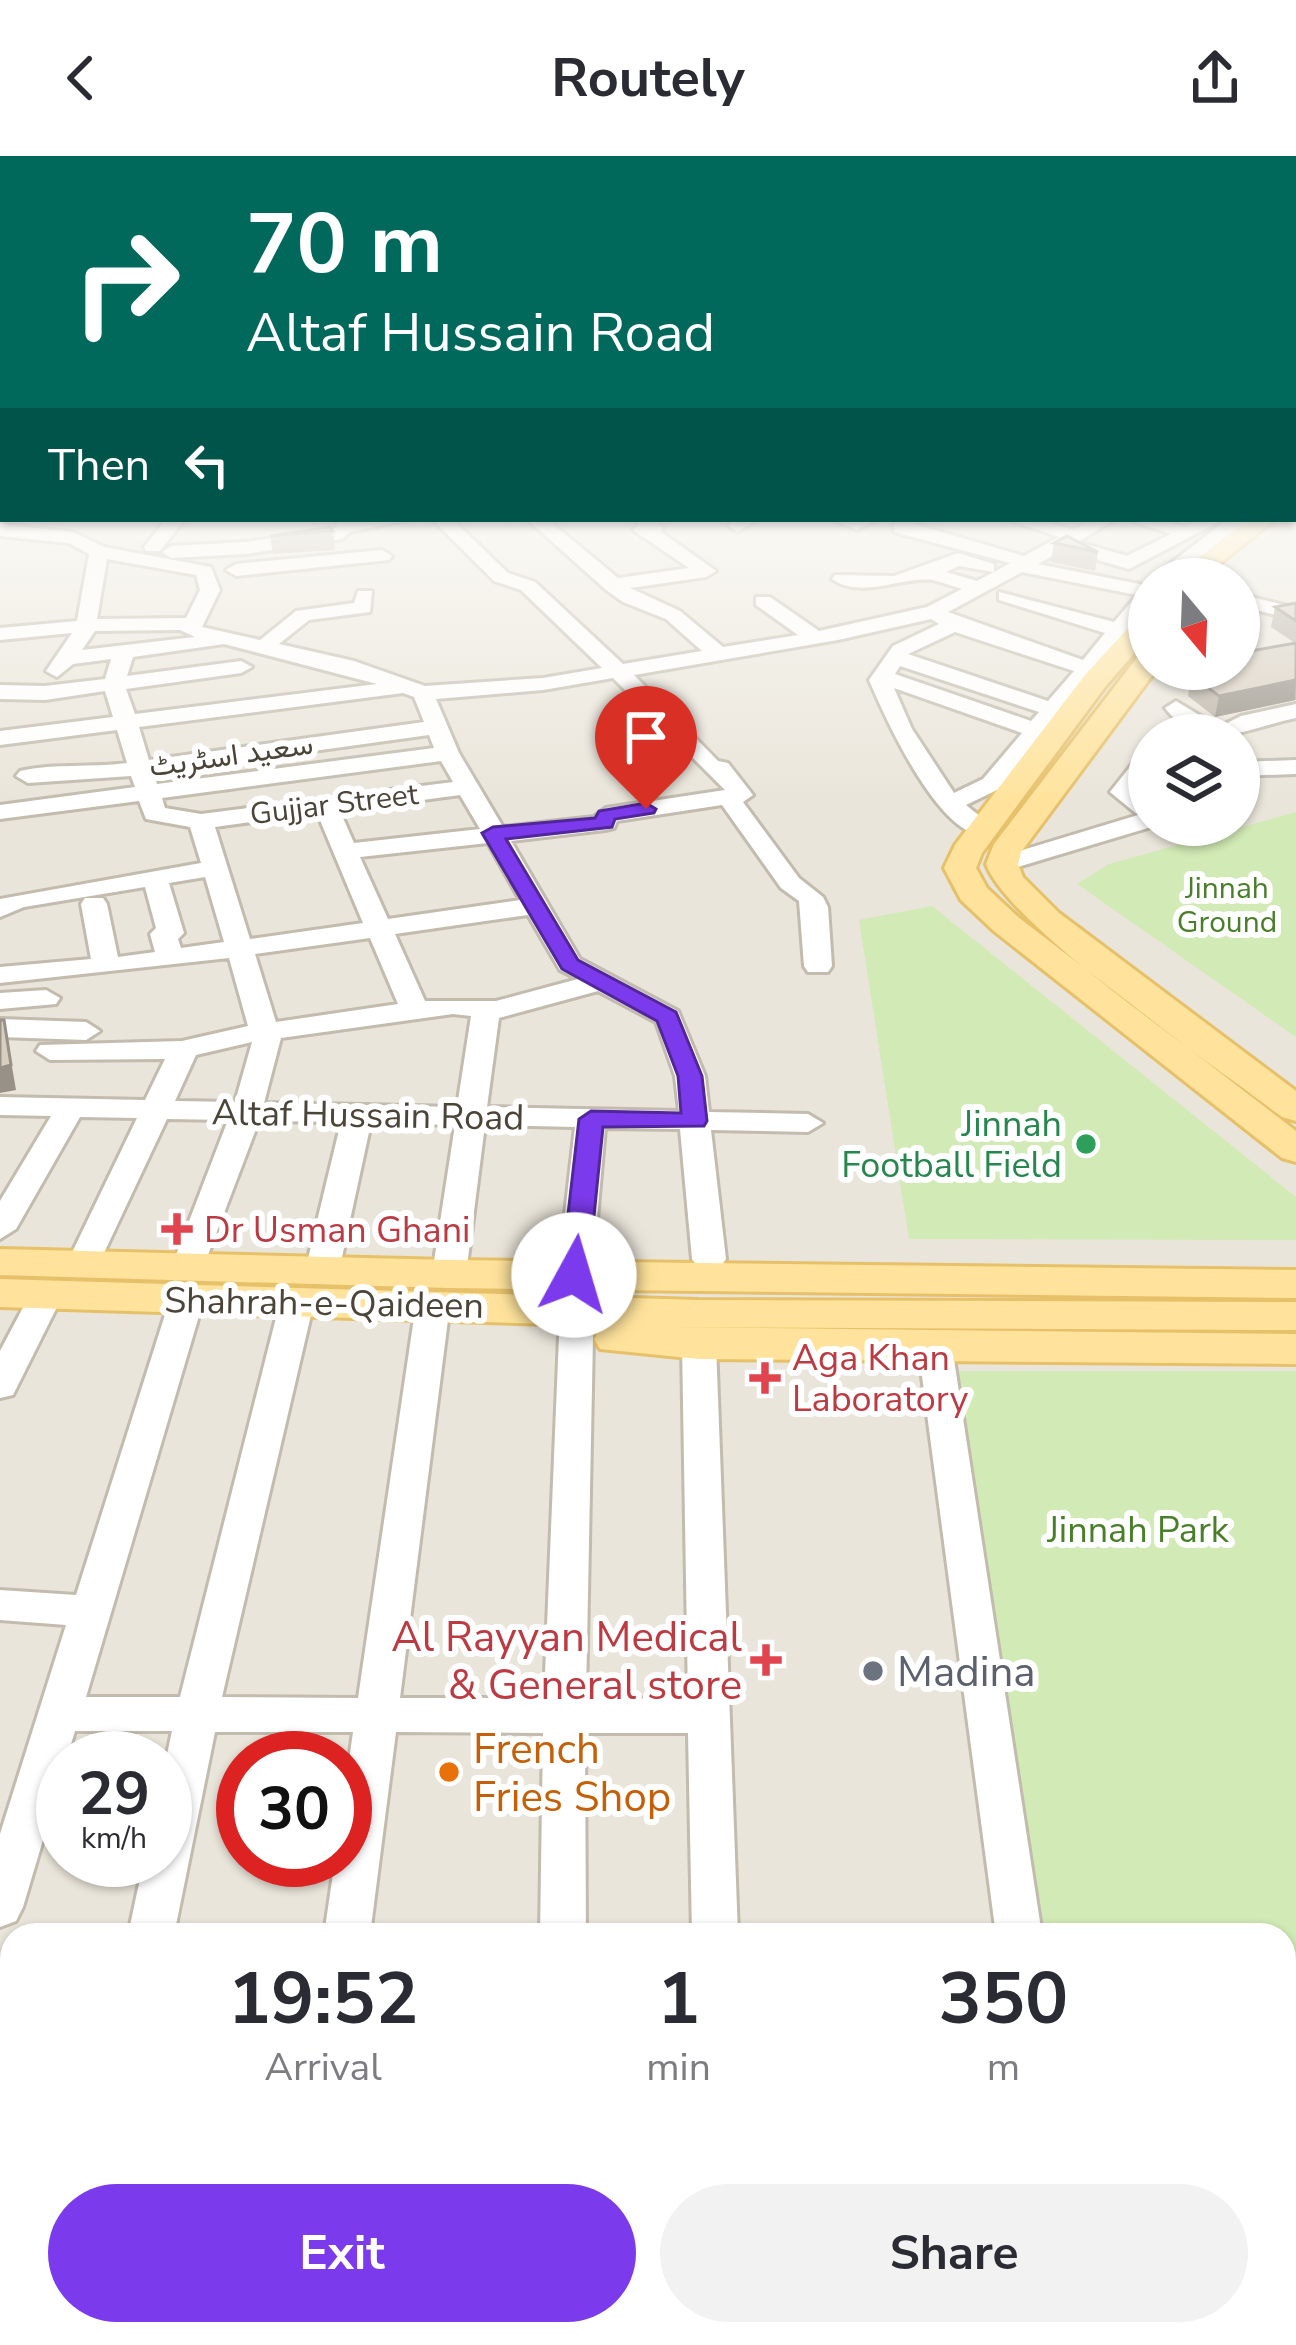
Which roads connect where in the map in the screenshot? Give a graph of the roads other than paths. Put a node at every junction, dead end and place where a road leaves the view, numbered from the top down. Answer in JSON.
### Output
{"nodes":[{"id":1,"x":91,"y":599,"type":"edge"},
{"id":2,"x":205,"y":599,"type":"edge"},
{"id":3,"x":364,"y":599,"type":"edge"},
{"id":4,"x":541,"y":599,"type":"edge"},
{"id":5,"x":632,"y":599,"type":"edge"},
{"id":6,"x":910,"y":599,"type":"edge"},
{"id":7,"x":967,"y":599,"type":"edge"},
{"id":8,"x":1051,"y":599,"type":"edge"},
{"id":9,"x":764,"y":601,"type":"dead end"},
{"id":10,"x":1260,"y":605,"type":"edge"},
{"id":11,"x":942,"y":613,"type":"junction"},
{"id":12,"x":1128,"y":613,"type":"edge"},
{"id":13,"x":1296,"y":614,"type":"edge"},
{"id":14,"x":192,"y":624,"type":"junction"},
{"id":15,"x":86,"y":626,"type":"junction"},
{"id":16,"x":1112,"y":629,"type":"junction"},
{"id":17,"x":0,"y":634,"type":"edge"},
{"id":18,"x":816,"y":638,"type":"junction"},
{"id":19,"x":224,"y":639,"type":"junction"},
{"id":20,"x":1128,"y":644,"type":"edge"},
{"id":21,"x":123,"y":654,"type":"junction"},
{"id":22,"x":718,"y":654,"type":"junction"},
{"id":23,"x":66,"y":658,"type":"junction"},
{"id":24,"x":1053,"y":658,"type":"junction"},
{"id":25,"x":888,"y":667,"type":"junction"},
{"id":26,"x":1087,"y":668,"type":"junction"},
{"id":27,"x":251,"y":671,"type":"junction"},
{"id":28,"x":618,"y":671,"type":"junction"},
{"id":29,"x":1128,"y":689,"type":"edge"},
{"id":30,"x":414,"y":690,"type":"junction"},
{"id":31,"x":994,"y":690,"type":"junction"},
{"id":32,"x":0,"y":692,"type":"edge"},
{"id":33,"x":375,"y":692,"type":"junction"},
{"id":34,"x":45,"y":693,"type":"junction"},
{"id":35,"x":966,"y":706,"type":"junction"},
{"id":36,"x":1052,"y":710,"type":"junction"},
{"id":37,"x":1296,"y":711,"type":"edge"},
{"id":38,"x":0,"y":715,"type":"edge"},
{"id":39,"x":340,"y":718,"type":"dead end"},
{"id":40,"x":1260,"y":719,"type":"edge"},
{"id":41,"x":392,"y":720,"type":"dead end"},
{"id":42,"x":128,"y":724,"type":"junction"},
{"id":43,"x":1036,"y":730,"type":"junction"},
{"id":44,"x":0,"y":738,"type":"edge"},
{"id":45,"x":442,"y":740,"type":"junction"},
{"id":46,"x":1296,"y":766,"type":"edge"},
{"id":47,"x":1260,"y":768,"type":"edge"},
{"id":48,"x":28,"y":776,"type":"dead end"},
{"id":49,"x":468,"y":787,"type":"junction"},
{"id":50,"x":149,"y":792,"type":"junction"},
{"id":51,"x":735,"y":796,"type":"junction"},
{"id":52,"x":949,"y":804,"type":"junction"},
{"id":53,"x":325,"y":805,"type":"junction"},
{"id":54,"x":0,"y":812,"type":"edge"},
{"id":55,"x":201,"y":820,"type":"junction"},
{"id":56,"x":1128,"y":823,"type":"edge"},
{"id":57,"x":982,"y":830,"type":"junction"},
{"id":58,"x":493,"y":833,"type":"junction"},
{"id":59,"x":345,"y":851,"type":"junction"},
{"id":60,"x":1002,"y":864,"type":"junction"},
{"id":61,"x":216,"y":868,"type":"junction"},
{"id":62,"x":155,"y":878,"type":"junction"},
{"id":63,"x":94,"y":904,"type":"dead end"},
{"id":64,"x":536,"y":906,"type":"junction"},
{"id":65,"x":0,"y":909,"type":"edge"},
{"id":66,"x":1047,"y":920,"type":"junction"},
{"id":67,"x":1006,"y":924,"type":"junction"},
{"id":68,"x":379,"y":928,"type":"junction"},
{"id":69,"x":242,"y":949,"type":"junction"},
{"id":70,"x":171,"y":958,"type":"junction"},
{"id":71,"x":103,"y":966,"type":"junction"},
{"id":72,"x":818,"y":966,"type":"dead end"},
{"id":73,"x":60,"y":970,"type":"junction"},
{"id":74,"x":0,"y":975,"type":"edge"},
{"id":75,"x":602,"y":982,"type":"junction"},
{"id":76,"x":46,"y":998,"type":"junction"},
{"id":77,"x":0,"y":1001,"type":"edge"},
{"id":78,"x":486,"y":1009,"type":"junction"},
{"id":79,"x":415,"y":1010,"type":"junction"},
{"id":80,"x":0,"y":1028,"type":"edge"},
{"id":81,"x":94,"y":1031,"type":"dead end"},
{"id":82,"x":266,"y":1034,"type":"junction"},
{"id":83,"x":40,"y":1040,"type":"junction"},
{"id":84,"x":184,"y":1049,"type":"junction"},
{"id":85,"x":1203,"y":1054,"type":"junction"},
{"id":86,"x":1296,"y":1078,"type":"edge"},
{"id":87,"x":0,"y":1106,"type":"edge"},
{"id":88,"x":71,"y":1107,"type":"junction"},
{"id":89,"x":160,"y":1109,"type":"junction"},
{"id":90,"x":1296,"y":1109,"type":"edge"},
{"id":91,"x":247,"y":1111,"type":"junction"},
{"id":92,"x":358,"y":1114,"type":"junction"},
{"id":93,"x":471,"y":1116,"type":"junction"},
{"id":94,"x":591,"y":1119,"type":"junction"},
{"id":95,"x":695,"y":1121,"type":"junction"},
{"id":96,"x":808,"y":1124,"type":"dead end"},
{"id":97,"x":1296,"y":1150,"type":"edge"},
{"id":98,"x":1296,"y":1183,"type":"edge"},
{"id":99,"x":0,"y":1229,"type":"edge"},
{"id":100,"x":709,"y":1259,"type":"junction"},
{"id":101,"x":0,"y":1262,"type":"edge"},
{"id":102,"x":1296,"y":1263,"type":"edge"},
{"id":103,"x":83,"y":1265,"type":"junction"},
{"id":104,"x":574,"y":1275,"type":"junction"},
{"id":105,"x":188,"y":1284,"type":"junction"},
{"id":106,"x":1296,"y":1284,"type":"edge"},
{"id":107,"x":310,"y":1286,"type":"junction"},
{"id":108,"x":0,"y":1293,"type":"edge"},
{"id":109,"x":443,"y":1294,"type":"junction"},
{"id":110,"x":46,"y":1295,"type":"junction"},
{"id":111,"x":1296,"y":1316,"type":"edge"},
{"id":112,"x":576,"y":1336,"type":"junction"},
{"id":113,"x":699,"y":1344,"type":"junction"},
{"id":114,"x":935,"y":1346,"type":"junction"},
{"id":115,"x":1296,"y":1349,"type":"edge"},
{"id":116,"x":0,"y":1386,"type":"edge"},
{"id":117,"x":0,"y":1605,"type":"edge"},
{"id":118,"x":88,"y":1611,"type":"junction"},
{"id":119,"x":58,"y":1714,"type":"junction"},
{"id":120,"x":197,"y":1714,"type":"junction"},
{"id":121,"x":380,"y":1715,"type":"junction"},
{"id":122,"x":564,"y":1715,"type":"junction"},
{"id":123,"x":709,"y":1716,"type":"junction"},
{"id":124,"x":0,"y":1907,"type":"edge"},
{"id":125,"x":153,"y":1923,"type":"edge"},
{"id":126,"x":349,"y":1923,"type":"edge"},
{"id":127,"x":563,"y":1923,"type":"edge"},
{"id":128,"x":716,"y":1923,"type":"edge"},
{"id":129,"x":1017,"y":1923,"type":"edge"}],
"edges":[{"from":1,"to":15,"type":"street"},
{"from":2,"to":14,"type":"street"},
{"from":3,"to":27,"type":"street"},
{"from":4,"to":28,"type":"street"},
{"from":5,"to":22,"type":"street"},
{"from":6,"to":11,"type":"street"},
{"from":7,"to":11,"type":"street"},
{"from":8,"to":16,"type":"street"},
{"from":9,"to":18,"type":"street"},
{"from":10,"to":13,"type":"street"},
{"from":11,"to":18,"type":"street"},
{"from":11,"to":24,"type":"street"},
{"from":11,"to":25,"type":"street"},
{"from":12,"to":16,"type":"street"},
{"from":14,"to":15,"type":"street"},
{"from":14,"to":19,"type":"street"},
{"from":15,"to":17,"type":"street"},
{"from":15,"to":23,"type":"street"},
{"from":16,"to":24,"type":"street"},
{"from":16,"to":26,"type":"street"},
{"from":18,"to":22,"type":"street"},
{"from":19,"to":21,"type":"street"},
{"from":19,"to":27,"type":"street"},
{"from":20,"to":57,"type":"main road"},
{"from":21,"to":23,"type":"street"},
{"from":21,"to":42,"type":"street"},
{"from":22,"to":28,"type":"street"},
{"from":23,"to":34,"type":"street"},
{"from":24,"to":26,"type":"street"},
{"from":24,"to":31,"type":"street"},
{"from":25,"to":31,"type":"street"},
{"from":25,"to":35,"type":"street"},
{"from":25,"to":52,"type":"street"},
{"from":26,"to":36,"type":"street"},
{"from":27,"to":30,"type":"street"},
{"from":27,"to":33,"type":"street"},
{"from":27,"to":42,"type":"street"},
{"from":27,"to":42,"type":"street"},
{"from":28,"to":30,"type":"street"},
{"from":28,"to":51,"type":"street"},
{"from":29,"to":60,"type":"main road"},
{"from":30,"to":33,"type":"street"},
{"from":30,"to":45,"type":"street"},
{"from":31,"to":35,"type":"street"},
{"from":31,"to":36,"type":"street"},
{"from":32,"to":34,"type":"street"},
{"from":33,"to":41,"type":"street"},
{"from":34,"to":42,"type":"street"},
{"from":35,"to":43,"type":"street"},
{"from":36,"to":43,"type":"street"},
{"from":37,"to":40,"type":"street"},
{"from":38,"to":42,"type":"street"},
{"from":39,"to":42,"type":"street"},
{"from":42,"to":44,"type":"street"},
{"from":42,"to":45,"type":"street","name":"سعید اسٹریٹ"},
{"from":42,"to":48,"type":"street","name":"سعید اسٹریٹ"},
{"from":42,"to":50,"type":"street"},
{"from":43,"to":52,"type":"street"},
{"from":45,"to":49,"type":"street"},
{"from":45,"to":50,"type":"street"},
{"from":46,"to":47,"type":"street"},
{"from":49,"to":53,"type":"street","name":"Gujjar Street"},
{"from":49,"to":58,"type":"street"},
{"from":50,"to":54,"type":"street"},
{"from":50,"to":55,"type":"street"},
{"from":51,"to":58,"type":"street"},
{"from":51,"to":72,"type":"street"},
{"from":52,"to":57,"type":"street"},
{"from":53,"to":55,"type":"street","name":"Gujjar Street"},
{"from":53,"to":59,"type":"street"},
{"from":55,"to":61,"type":"street"},
{"from":56,"to":60,"type":"street"},
{"from":57,"to":67,"type":"main road"},
{"from":58,"to":59,"type":"street"},
{"from":58,"to":64,"type":"street"},
{"from":59,"to":68,"type":"street"},
{"from":60,"to":66,"type":"main road"},
{"from":61,"to":62,"type":"street"},
{"from":61,"to":69,"type":"street"},
{"from":62,"to":65,"type":"street"},
{"from":62,"to":70,"type":"street"},
{"from":63,"to":71,"type":"street"},
{"from":64,"to":68,"type":"street"},
{"from":64,"to":75,"type":"street"},
{"from":66,"to":85,"type":"main road"},
{"from":66,"to":86,"type":"main road"},
{"from":67,"to":85,"type":"main road"},
{"from":67,"to":98,"type":"main road"},
{"from":68,"to":69,"type":"street"},
{"from":68,"to":79,"type":"street"},
{"from":69,"to":70,"type":"street"},
{"from":69,"to":82,"type":"street"},
{"from":70,"to":71,"type":"street"},
{"from":71,"to":73,"type":"street"},
{"from":73,"to":74,"type":"street"},
{"from":73,"to":76,"type":"street"},
{"from":75,"to":78,"type":"street"},
{"from":75,"to":95,"type":"street"},
{"from":76,"to":77,"type":"street"},
{"from":76,"to":83,"type":"street"},
{"from":78,"to":79,"type":"street"},
{"from":78,"to":93,"type":"street"},
{"from":79,"to":82,"type":"street"},
{"from":80,"to":83,"type":"street"},
{"from":81,"to":83,"type":"street"},
{"from":82,"to":84,"type":"street"},
{"from":82,"to":91,"type":"street"},
{"from":83,"to":84,"type":"street"},
{"from":84,"to":89,"type":"street"},
{"from":85,"to":90,"type":"main road"},
{"from":85,"to":97,"type":"main road"},
{"from":87,"to":88,"type":"street","name":"Altaf Hussain Road"},
{"from":88,"to":89,"type":"street","name":"Altaf Hussain Road"},
{"from":88,"to":99,"type":"street"},
{"from":89,"to":91,"type":"street","name":"Altaf Hussain Road"},
{"from":89,"to":103,"type":"street"},
{"from":91,"to":92,"type":"street","name":"Altaf Hussain Road"},
{"from":91,"to":105,"type":"street"},
{"from":92,"to":93,"type":"street","name":"Altaf Hussain Road"},
{"from":92,"to":107,"type":"street"},
{"from":93,"to":94,"type":"street","name":"Altaf Hussain Road"},
{"from":93,"to":109,"type":"street"},
{"from":94,"to":95,"type":"street","name":"Altaf Hussain Road"},
{"from":94,"to":104,"type":"street"},
{"from":95,"to":96,"type":"street","name":"Altaf Hussain Road"},
{"from":95,"to":100,"type":"street"},
{"from":100,"to":102,"type":"main road"},
{"from":100,"to":104,"type":"main road"},
{"from":101,"to":103,"type":"main road","name":"Shahrah-e-Qaideen"},
{"from":103,"to":105,"type":"main road","name":"Shahrah-e-Qaideen"},
{"from":104,"to":106,"type":"main road","name":"Shahrah-e-Qaideen"},
{"from":104,"to":109,"type":"main road","name":"Shahrah-e-Qaideen"},
{"from":105,"to":107,"type":"main road","name":"Shahrah-e-Qaideen"},
{"from":105,"to":110,"type":"main road","name":"Shahrah-e-Qaideen"},
{"from":105,"to":118,"type":"street"},
{"from":107,"to":109,"type":"main road","name":"Shahrah-e-Qaideen"},
{"from":107,"to":120,"type":"street"},
{"from":108,"to":110,"type":"main road","name":"Shahrah-e-Qaideen"},
{"from":109,"to":111,"type":"main road","name":"Shahrah-e-Qaideen"},
{"from":109,"to":112,"type":"main road"},
{"from":109,"to":121,"type":"street"},
{"from":110,"to":116,"type":"street"},
{"from":112,"to":113,"type":"main road"},
{"from":112,"to":122,"type":"street"},
{"from":113,"to":114,"type":"main road"},
{"from":113,"to":123,"type":"street"},
{"from":114,"to":115,"type":"main road"},
{"from":114,"to":129,"type":"street"},
{"from":117,"to":118,"type":"street"},
{"from":118,"to":119,"type":"street"},
{"from":119,"to":120,"type":"street"},
{"from":119,"to":124,"type":"street"},
{"from":120,"to":121,"type":"street"},
{"from":120,"to":125,"type":"street"},
{"from":121,"to":122,"type":"street"},
{"from":121,"to":126,"type":"street"},
{"from":122,"to":123,"type":"street"},
{"from":122,"to":127,"type":"street"},
{"from":123,"to":128,"type":"street"}]}
